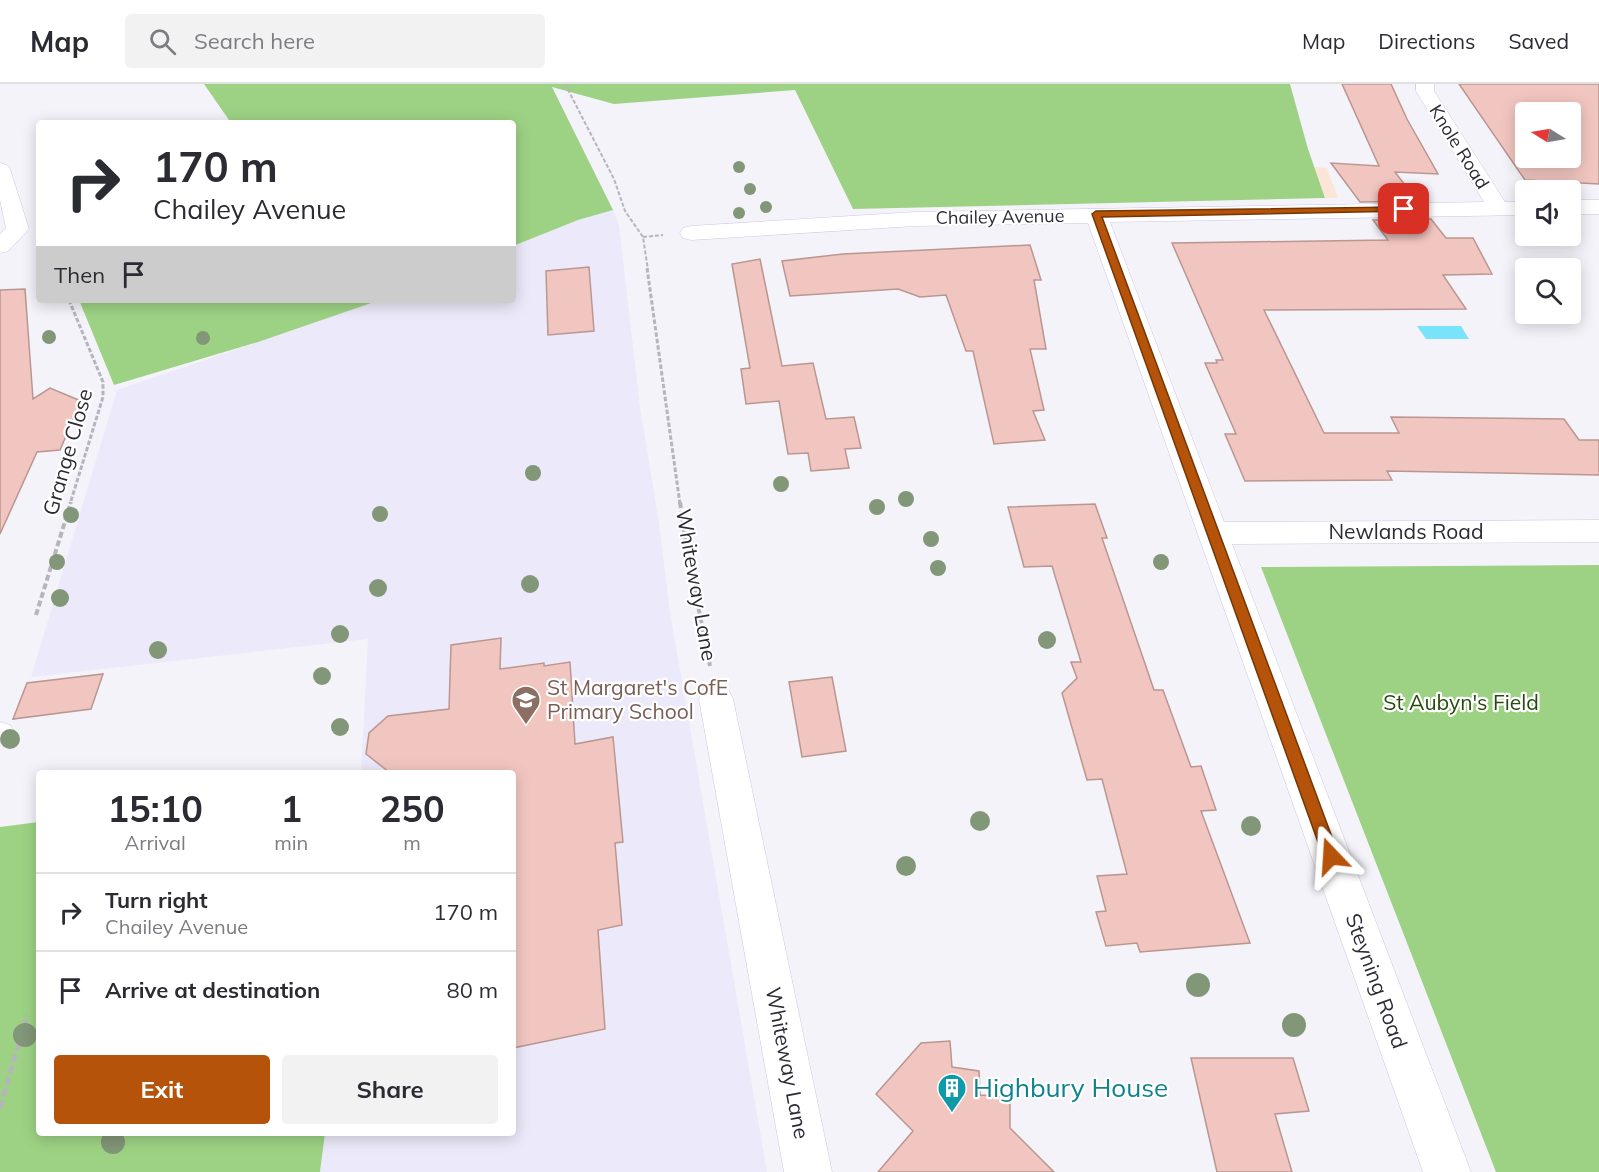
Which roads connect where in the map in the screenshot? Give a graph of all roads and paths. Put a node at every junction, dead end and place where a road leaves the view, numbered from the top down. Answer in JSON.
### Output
{"nodes":[{"id":1,"x":565,"y":84,"type":"edge"},
{"id":2,"x":1425,"y":84,"type":"edge"},
{"id":3,"x":0,"y":169,"type":"edge"},
{"id":4,"x":1581,"y":207,"type":"edge"},
{"id":5,"x":1599,"y":207,"type":"edge"},
{"id":6,"x":1498,"y":208,"type":"junction"},
{"id":7,"x":1515,"y":208,"type":"edge"},
{"id":8,"x":1096,"y":214,"type":"junction"},
{"id":9,"x":692,"y":233,"type":"dead end"},
{"id":10,"x":0,"y":246,"type":"edge"},
{"id":11,"x":70,"y":303,"type":"edge"},
{"id":12,"x":1599,"y":531,"type":"edge"},
{"id":13,"x":1214,"y":533,"type":"junction"},
{"id":14,"x":36,"y":615,"type":"dead end"},
{"id":15,"x":716,"y":699,"type":"joint"},
{"id":16,"x":27,"y":1015,"type":"dead end"},
{"id":17,"x":0,"y":1108,"type":"edge"},
{"id":18,"x":808,"y":1172,"type":"edge"},
{"id":19,"x":1447,"y":1172,"type":"edge"}],
"edges":[{"from":1,"to":15,"type":"path","name":"Whiteway Lane"},
{"from":2,"to":6,"type":"street","name":"Knole Road"},
{"from":3,"to":10,"type":"street"},
{"from":4,"to":5,"type":"street"},
{"from":6,"to":7,"type":"street","name":"Chailey Avenue"},
{"from":6,"to":8,"type":"street","name":"Chailey Avenue"},
{"from":8,"to":9,"type":"street","name":"Chailey Avenue"},
{"from":8,"to":13,"type":"street","name":"Steyning Road"},
{"from":11,"to":14,"type":"path","name":"Grange Close"},
{"from":12,"to":13,"type":"street","name":"Newlands Road"},
{"from":13,"to":19,"type":"street","name":"Steyning Road"},
{"from":15,"to":18,"type":"street","name":"Whiteway Lane"},
{"from":16,"to":17,"type":"path"}]}
